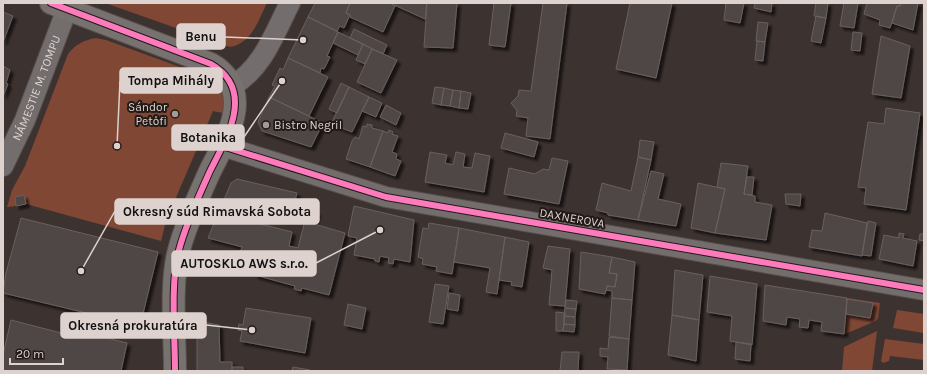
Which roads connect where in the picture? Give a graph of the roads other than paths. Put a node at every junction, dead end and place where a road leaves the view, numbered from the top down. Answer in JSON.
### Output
{"nodes":[{"id":1,"x":290,"y":3,"type":"edge"},
{"id":2,"x":59,"y":6,"type":"edge"},
{"id":3,"x":232,"y":86,"type":"junction"},
{"id":4,"x":222,"y":146,"type":"junction"},
{"id":5,"x":3,"y":166,"type":"edge"},
{"id":6,"x":924,"y":290,"type":"edge"},
{"id":7,"x":175,"y":371,"type":"edge"}],
"edges":[{"from":1,"to":3,"type":"street"},
{"from":2,"to":3,"type":"street"},
{"from":2,"to":5,"type":"street","name":"NÁMESTIE M. TOMPU"},
{"from":3,"to":4,"type":"street"},
{"from":4,"to":6,"type":"street","name":"DAXNEROVA"},
{"from":4,"to":7,"type":"street"}]}
